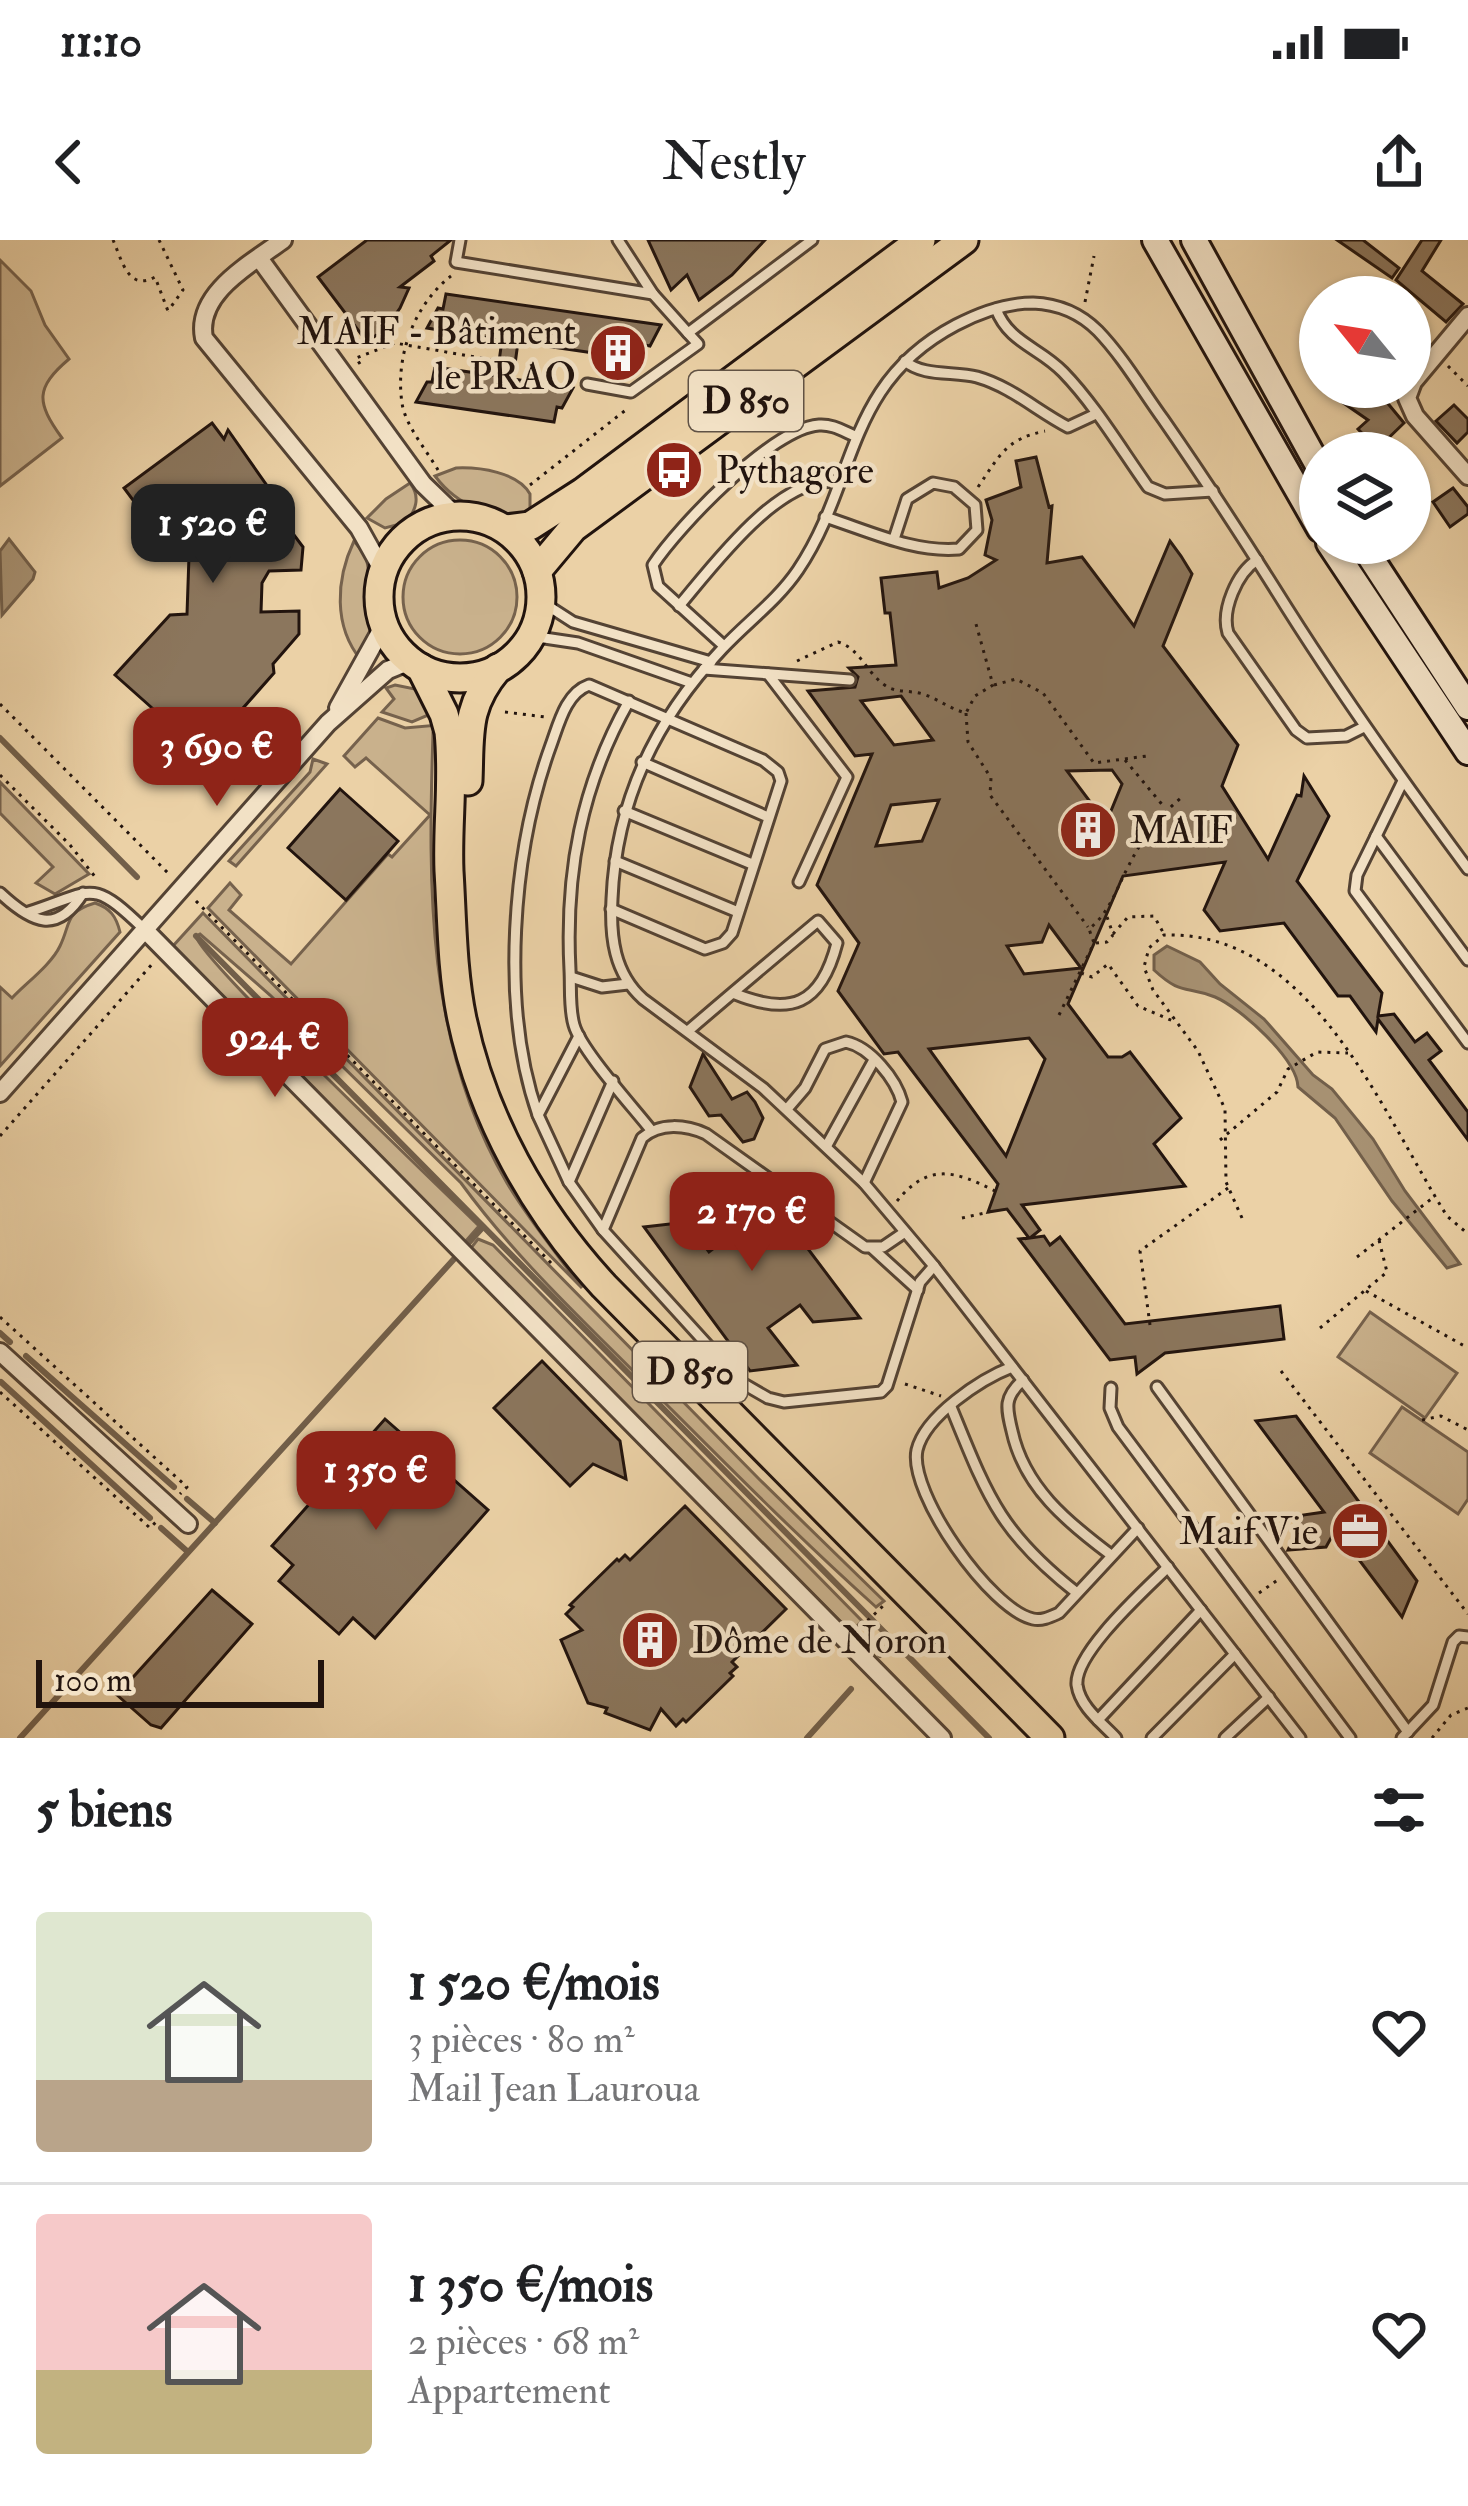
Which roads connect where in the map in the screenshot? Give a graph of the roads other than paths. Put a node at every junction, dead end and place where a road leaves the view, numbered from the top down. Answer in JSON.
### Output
{"nodes":[{"id":1,"x":283,"y":240,"type":"edge"},
{"id":2,"x":460,"y":240,"type":"edge"},
{"id":3,"x":617,"y":240,"type":"edge"},
{"id":4,"x":812,"y":240,"type":"edge"},
{"id":5,"x":921,"y":240,"type":"edge"},
{"id":6,"x":964,"y":240,"type":"edge"},
{"id":7,"x":1155,"y":240,"type":"edge"},
{"id":8,"x":1194,"y":240,"type":"edge"},
{"id":9,"x":259,"y":258,"type":"junction"},
{"id":10,"x":653,"y":294,"type":"junction"},
{"id":11,"x":996,"y":309,"type":"junction"},
{"id":12,"x":1468,"y":316,"type":"edge"},
{"id":13,"x":688,"y":333,"type":"junction"},
{"id":14,"x":905,"y":361,"type":"junction"},
{"id":15,"x":587,"y":384,"type":"dead end"},
{"id":16,"x":1096,"y":414,"type":"junction"},
{"id":17,"x":1300,"y":432,"type":"edge"},
{"id":18,"x":855,"y":436,"type":"junction"},
{"id":19,"x":1468,"y":476,"type":"edge"},
{"id":20,"x":837,"y":482,"type":"junction"},
{"id":21,"x":1213,"y":491,"type":"junction"},
{"id":22,"x":1299,"y":492,"type":"edge"},
{"id":23,"x":455,"y":515,"type":"junction"},
{"id":24,"x":825,"y":517,"type":"junction"},
{"id":25,"x":506,"y":530,"type":"junction"},
{"id":26,"x":894,"y":539,"type":"junction"},
{"id":27,"x":1257,"y":560,"type":"junction"},
{"id":28,"x":1343,"y":564,"type":"edge"},
{"id":29,"x":1375,"y":564,"type":"edge"},
{"id":30,"x":538,"y":571,"type":"junction"},
{"id":31,"x":383,"y":572,"type":"junction"},
{"id":32,"x":542,"y":602,"type":"junction"},
{"id":33,"x":679,"y":607,"type":"junction"},
{"id":34,"x":384,"y":625,"type":"junction"},
{"id":35,"x":531,"y":636,"type":"junction"},
{"id":36,"x":724,"y":646,"type":"junction"},
{"id":37,"x":416,"y":664,"type":"junction"},
{"id":38,"x":707,"y":666,"type":"junction"},
{"id":39,"x":498,"y":668,"type":"junction"},
{"id":40,"x":768,"y":674,"type":"junction"},
{"id":41,"x":850,"y":680,"type":"dead end"},
{"id":42,"x":692,"y":683,"type":"junction"},
{"id":43,"x":629,"y":701,"type":"junction"},
{"id":44,"x":1468,"y":707,"type":"edge"},
{"id":45,"x":667,"y":718,"type":"junction"},
{"id":46,"x":328,"y":723,"type":"junction"},
{"id":47,"x":1364,"y":728,"type":"junction"},
{"id":48,"x":1468,"y":752,"type":"edge"},
{"id":49,"x":642,"y":763,"type":"junction"},
{"id":50,"x":1403,"y":781,"type":"junction"},
{"id":51,"x":624,"y":812,"type":"junction"},
{"id":52,"x":768,"y":817,"type":"junction"},
{"id":53,"x":1376,"y":836,"type":"junction"},
{"id":54,"x":615,"y":861,"type":"junction"},
{"id":55,"x":752,"y":864,"type":"junction"},
{"id":56,"x":1468,"y":869,"type":"edge"},
{"id":57,"x":800,"y":882,"type":"dead end"},
{"id":58,"x":0,"y":893,"type":"edge"},
{"id":59,"x":83,"y":893,"type":"junction"},
{"id":60,"x":611,"y":909,"type":"junction"},
{"id":61,"x":29,"y":912,"type":"junction"},
{"id":62,"x":738,"y":912,"type":"junction"},
{"id":63,"x":145,"y":929,"type":"junction"},
{"id":64,"x":454,"y":934,"type":"junction"},
{"id":65,"x":1468,"y":960,"type":"edge"},
{"id":66,"x":571,"y":977,"type":"junction"},
{"id":67,"x":628,"y":984,"type":"junction"},
{"id":68,"x":733,"y":993,"type":"junction"},
{"id":69,"x":688,"y":1031,"type":"junction"},
{"id":70,"x":579,"y":1036,"type":"junction"},
{"id":71,"x":1468,"y":1043,"type":"edge"},
{"id":72,"x":874,"y":1060,"type":"junction"},
{"id":73,"x":613,"y":1081,"type":"junction"},
{"id":74,"x":0,"y":1093,"type":"edge"},
{"id":75,"x":787,"y":1109,"type":"junction"},
{"id":76,"x":538,"y":1115,"type":"junction"},
{"id":77,"x":651,"y":1130,"type":"junction"},
{"id":78,"x":827,"y":1145,"type":"junction"},
{"id":79,"x":568,"y":1182,"type":"junction"},
{"id":80,"x":864,"y":1183,"type":"junction"},
{"id":81,"x":603,"y":1230,"type":"junction"},
{"id":82,"x":905,"y":1232,"type":"junction"},
{"id":83,"x":873,"y":1249,"type":"junction"},
{"id":84,"x":934,"y":1266,"type":"junction"},
{"id":85,"x":918,"y":1290,"type":"junction"},
{"id":86,"x":4,"y":1363,"type":"edge"},
{"id":87,"x":1012,"y":1367,"type":"junction"},
{"id":88,"x":1023,"y":1380,"type":"junction"},
{"id":89,"x":1156,"y":1387,"type":"dead end"},
{"id":90,"x":1111,"y":1388,"type":"dead end"},
{"id":91,"x":953,"y":1404,"type":"junction"},
{"id":92,"x":188,"y":1524,"type":"dead end"},
{"id":93,"x":1138,"y":1528,"type":"junction"},
{"id":94,"x":1112,"y":1555,"type":"junction"},
{"id":95,"x":1168,"y":1567,"type":"junction"},
{"id":96,"x":1077,"y":1593,"type":"junction"},
{"id":97,"x":1201,"y":1610,"type":"junction"},
{"id":98,"x":1468,"y":1624,"type":"edge"},
{"id":99,"x":1463,"y":1637,"type":"edge"},
{"id":100,"x":1235,"y":1654,"type":"junction"},
{"id":101,"x":1269,"y":1697,"type":"junction"},
{"id":102,"x":1098,"y":1720,"type":"junction"},
{"id":103,"x":1405,"y":1735,"type":"edge"},
{"id":104,"x":942,"y":1738,"type":"edge"},
{"id":105,"x":1050,"y":1738,"type":"edge"},
{"id":106,"x":1116,"y":1738,"type":"edge"},
{"id":107,"x":1152,"y":1738,"type":"edge"},
{"id":108,"x":1225,"y":1738,"type":"edge"},
{"id":109,"x":1299,"y":1738,"type":"edge"},
{"id":110,"x":1350,"y":1738,"type":"edge"}],
"edges":[{"from":1,"to":9,"type":"street"},
{"from":2,"to":10,"type":"lane"},
{"from":3,"to":10,"type":"lane"},
{"from":4,"to":13,"type":"lane"},
{"from":5,"to":25,"type":"main road","number":"D 850"},
{"from":6,"to":30,"type":"main road","number":"D 850"},
{"from":7,"to":22,"type":"main road"},
{"from":8,"to":17,"type":"main road"},
{"from":9,"to":23,"type":"street"},
{"from":9,"to":31,"type":"street"},
{"from":10,"to":13,"type":"lane"},
{"from":11,"to":14,"type":"lane"},
{"from":11,"to":16,"type":"lane"},
{"from":11,"to":21,"type":"lane"},
{"from":12,"to":19,"type":"street"},
{"from":13,"to":15,"type":"lane"},
{"from":14,"to":16,"type":"lane"},
{"from":14,"to":18,"type":"lane"},
{"from":16,"to":21,"type":"lane"},
{"from":18,"to":20,"type":"lane"},
{"from":18,"to":33,"type":"lane"},
{"from":20,"to":24,"type":"lane"},
{"from":20,"to":33,"type":"lane"},
{"from":21,"to":27,"type":"lane"},
{"from":23,"to":25,"type":"main road"},
{"from":23,"to":31,"type":"main road"},
{"from":24,"to":26,"type":"lane"},
{"from":24,"to":36,"type":"lane"},
{"from":25,"to":30,"type":"main road"},
{"from":26,"to":26,"type":"lane"},
{"from":27,"to":47,"type":"lane"},
{"from":27,"to":47,"type":"lane"},
{"from":28,"to":48,"type":"main road"},
{"from":29,"to":44,"type":"main road"},
{"from":30,"to":32,"type":"main road"},
{"from":31,"to":34,"type":"main road"},
{"from":32,"to":35,"type":"main road"},
{"from":32,"to":38,"type":"lane"},
{"from":33,"to":36,"type":"lane"},
{"from":34,"to":37,"type":"main road"},
{"from":34,"to":46,"type":"street"},
{"from":35,"to":39,"type":"main road"},
{"from":35,"to":42,"type":"lane"},
{"from":36,"to":38,"type":"lane"},
{"from":37,"to":39,"type":"main road"},
{"from":37,"to":46,"type":"street"},
{"from":37,"to":64,"type":"main road","number":"D 850"},
{"from":38,"to":40,"type":"lane"},
{"from":38,"to":42,"type":"lane"},
{"from":39,"to":64,"type":"main road","number":"D 850"},
{"from":40,"to":41,"type":"lane"},
{"from":40,"to":57,"type":"lane"},
{"from":42,"to":45,"type":"lane"},
{"from":43,"to":45,"type":"lane"},
{"from":43,"to":66,"type":"lane"},
{"from":43,"to":76,"type":"lane"},
{"from":45,"to":49,"type":"lane"},
{"from":45,"to":52,"type":"lane"},
{"from":46,"to":63,"type":"street"},
{"from":47,"to":50,"type":"lane"},
{"from":49,"to":51,"type":"lane"},
{"from":49,"to":52,"type":"lane"},
{"from":50,"to":53,"type":"lane"},
{"from":50,"to":56,"type":"lane"},
{"from":51,"to":54,"type":"lane"},
{"from":51,"to":55,"type":"lane"},
{"from":52,"to":55,"type":"lane"},
{"from":53,"to":65,"type":"lane"},
{"from":53,"to":71,"type":"lane"},
{"from":54,"to":60,"type":"lane"},
{"from":54,"to":62,"type":"lane"},
{"from":55,"to":62,"type":"lane"},
{"from":58,"to":61,"type":"lane"},
{"from":59,"to":61,"type":"lane"},
{"from":59,"to":61,"type":"lane"},
{"from":59,"to":63,"type":"lane"},
{"from":60,"to":62,"type":"lane"},
{"from":60,"to":67,"type":"lane"},
{"from":63,"to":74,"type":"street"},
{"from":63,"to":104,"type":"street"},
{"from":64,"to":105,"type":"main road","number":"D 850"},
{"from":66,"to":67,"type":"lane"},
{"from":66,"to":70,"type":"lane"},
{"from":67,"to":69,"type":"lane"},
{"from":68,"to":68,"type":"lane"},
{"from":68,"to":69,"type":"lane"},
{"from":69,"to":75,"type":"lane"},
{"from":70,"to":73,"type":"lane"},
{"from":70,"to":76,"type":"lane"},
{"from":72,"to":75,"type":"lane"},
{"from":72,"to":78,"type":"lane"},
{"from":72,"to":80,"type":"lane"},
{"from":73,"to":77,"type":"lane"},
{"from":73,"to":79,"type":"lane"},
{"from":75,"to":78,"type":"lane"},
{"from":76,"to":79,"type":"lane"},
{"from":77,"to":81,"type":"lane"},
{"from":77,"to":83,"type":"lane"},
{"from":78,"to":80,"type":"lane"},
{"from":79,"to":81,"type":"lane"},
{"from":80,"to":82,"type":"lane"},
{"from":81,"to":85,"type":"lane"},
{"from":82,"to":83,"type":"lane"},
{"from":82,"to":84,"type":"lane"},
{"from":83,"to":85,"type":"lane"},
{"from":84,"to":85,"type":"lane"},
{"from":84,"to":87,"type":"lane"},
{"from":86,"to":92,"type":"street"},
{"from":87,"to":88,"type":"lane"},
{"from":87,"to":91,"type":"lane"},
{"from":88,"to":93,"type":"lane"},
{"from":88,"to":94,"type":"lane"},
{"from":89,"to":103,"type":"lane"},
{"from":90,"to":110,"type":"lane"},
{"from":91,"to":96,"type":"lane"},
{"from":91,"to":96,"type":"lane"},
{"from":93,"to":94,"type":"lane"},
{"from":93,"to":95,"type":"lane"},
{"from":94,"to":96,"type":"lane"},
{"from":95,"to":97,"type":"lane"},
{"from":95,"to":102,"type":"lane"},
{"from":97,"to":100,"type":"lane"},
{"from":97,"to":102,"type":"lane"},
{"from":98,"to":99,"type":"lane"},
{"from":99,"to":103,"type":"lane"},
{"from":100,"to":101,"type":"lane"},
{"from":100,"to":107,"type":"lane"},
{"from":101,"to":108,"type":"lane"},
{"from":101,"to":109,"type":"lane"},
{"from":102,"to":106,"type":"lane"}]}
